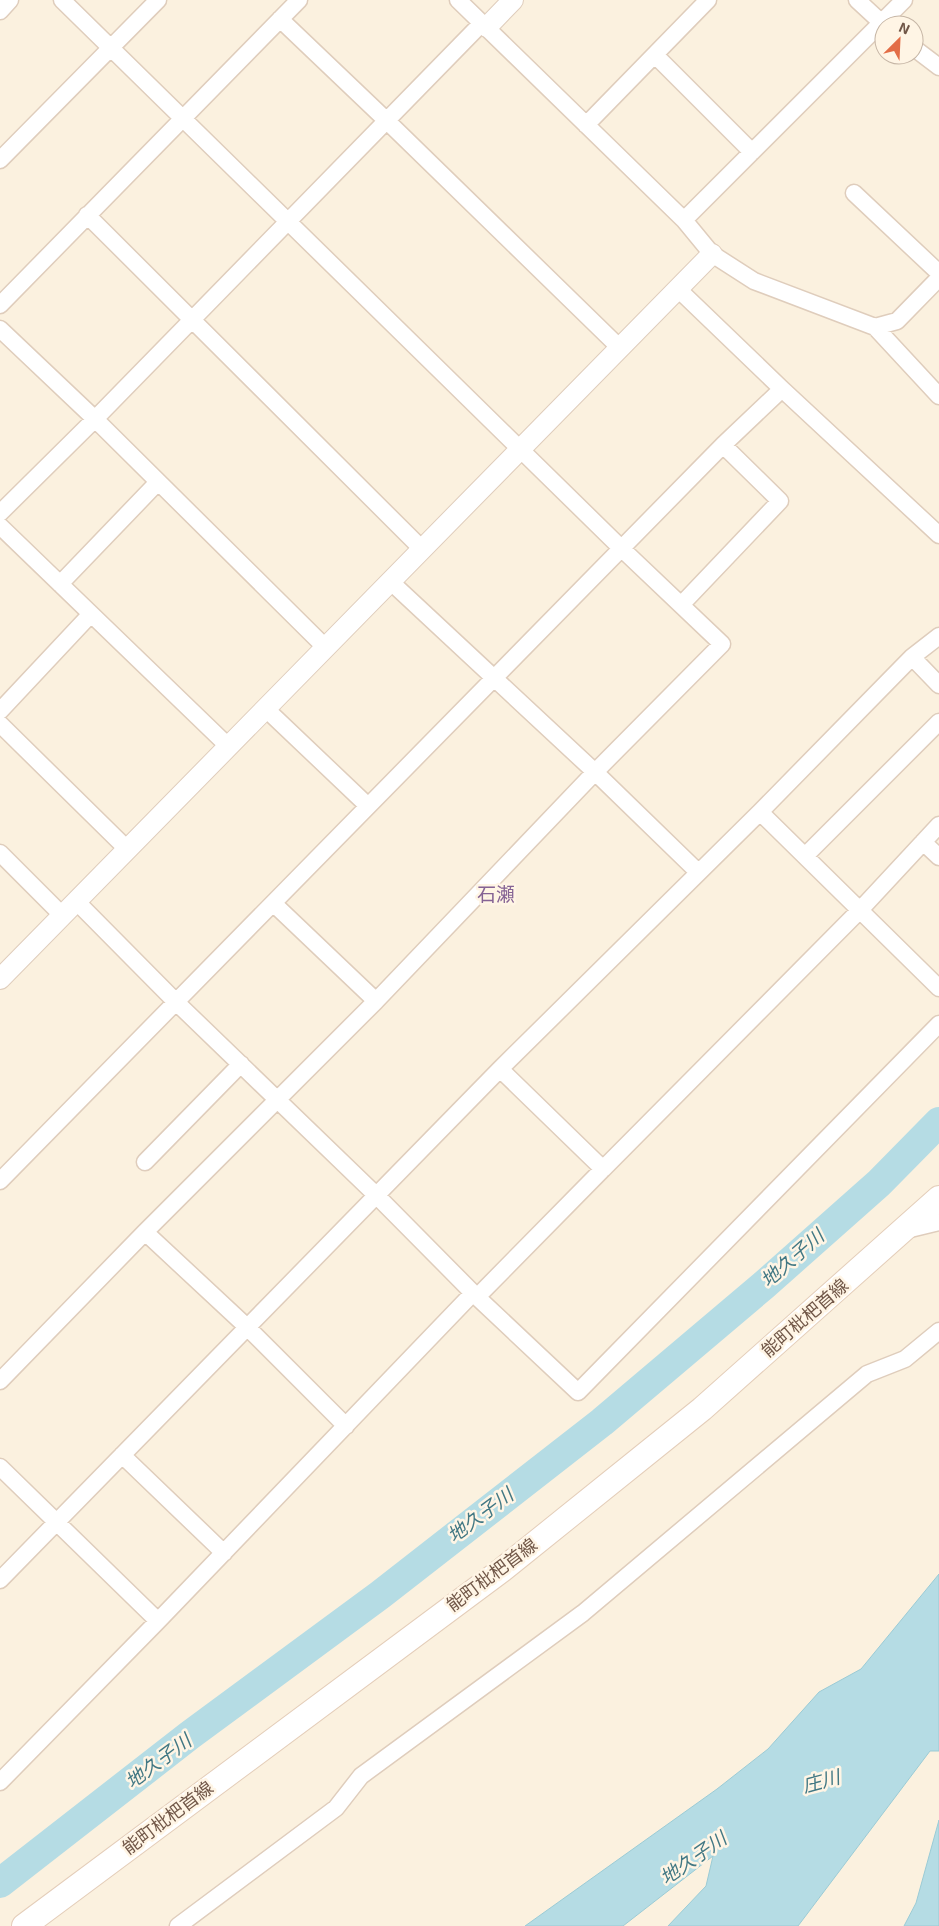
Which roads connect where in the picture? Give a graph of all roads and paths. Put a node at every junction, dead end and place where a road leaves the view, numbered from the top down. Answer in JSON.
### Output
{"nodes":[{"id":1,"x":10,"y":0,"type":"edge"},
{"id":2,"x":62,"y":0,"type":"edge"},
{"id":3,"x":158,"y":0,"type":"edge"},
{"id":4,"x":299,"y":0,"type":"edge"},
{"id":5,"x":458,"y":0,"type":"edge"},
{"id":6,"x":513,"y":0,"type":"edge"},
{"id":7,"x":708,"y":0,"type":"edge"},
{"id":8,"x":857,"y":0,"type":"edge"},
{"id":9,"x":904,"y":0,"type":"edge"},
{"id":10,"x":0,"y":11,"type":"edge"},
{"id":11,"x":891,"y":15,"type":"edge"},
{"id":12,"x":874,"y":16,"type":"edge"},
{"id":13,"x":280,"y":19,"type":"junction"},
{"id":14,"x":484,"y":25,"type":"junction"},
{"id":15,"x":874,"y":33,"type":"edge"},
{"id":16,"x":111,"y":48,"type":"junction"},
{"id":17,"x":654,"y":55,"type":"junction"},
{"id":18,"x":924,"y":56,"type":"edge"},
{"id":19,"x":939,"y":67,"type":"edge"},
{"id":20,"x":182,"y":118,"type":"junction"},
{"id":21,"x":387,"y":121,"type":"junction"},
{"id":22,"x":586,"y":125,"type":"junction"},
{"id":23,"x":752,"y":152,"type":"junction"},
{"id":24,"x":0,"y":160,"type":"edge"},
{"id":25,"x":854,"y":193,"type":"dead end"},
{"id":26,"x":87,"y":215,"type":"junction"},
{"id":27,"x":684,"y":220,"type":"junction"},
{"id":28,"x":288,"y":222,"type":"junction"},
{"id":29,"x":712,"y":254,"type":"junction"},
{"id":30,"x":939,"y":273,"type":"edge"},
{"id":31,"x":939,"y":278,"type":"edge"},
{"id":32,"x":678,"y":289,"type":"junction"},
{"id":33,"x":0,"y":305,"type":"edge"},
{"id":34,"x":191,"y":320,"type":"junction"},
{"id":35,"x":875,"y":327,"type":"junction"},
{"id":36,"x":0,"y":329,"type":"edge"},
{"id":37,"x":620,"y":348,"type":"junction"},
{"id":38,"x":782,"y":389,"type":"junction"},
{"id":39,"x":939,"y":396,"type":"edge"},
{"id":40,"x":95,"y":419,"type":"junction"},
{"id":41,"x":723,"y":445,"type":"junction"},
{"id":42,"x":520,"y":450,"type":"junction"},
{"id":43,"x":158,"y":482,"type":"junction"},
{"id":44,"x":0,"y":513,"type":"edge"},
{"id":45,"x":0,"y":526,"type":"edge"},
{"id":46,"x":939,"y":535,"type":"edge"},
{"id":47,"x":622,"y":548,"type":"junction"},
{"id":48,"x":422,"y":549,"type":"junction"},
{"id":49,"x":391,"y":582,"type":"junction"},
{"id":50,"x":60,"y":584,"type":"junction"},
{"id":51,"x":681,"y":605,"type":"junction"},
{"id":52,"x":90,"y":614,"type":"junction"},
{"id":53,"x":939,"y":636,"type":"edge"},
{"id":54,"x":326,"y":648,"type":"junction"},
{"id":55,"x":912,"y":657,"type":"junction"},
{"id":56,"x":494,"y":678,"type":"junction"},
{"id":57,"x":939,"y":685,"type":"edge"},
{"id":58,"x":266,"y":709,"type":"junction"},
{"id":59,"x":0,"y":710,"type":"edge"},
{"id":60,"x":939,"y":722,"type":"edge"},
{"id":61,"x":0,"y":724,"type":"edge"},
{"id":62,"x":229,"y":746,"type":"junction"},
{"id":63,"x":595,"y":772,"type":"junction"},
{"id":64,"x":368,"y":806,"type":"junction"},
{"id":65,"x":760,"y":812,"type":"junction"},
{"id":66,"x":939,"y":826,"type":"edge"},
{"id":67,"x":923,"y":842,"type":"junction"},
{"id":68,"x":128,"y":849,"type":"junction"},
{"id":69,"x":0,"y":853,"type":"edge"},
{"id":70,"x":805,"y":856,"type":"junction"},
{"id":71,"x":939,"y":857,"type":"edge"},
{"id":72,"x":698,"y":872,"type":"junction"},
{"id":73,"x":273,"y":903,"type":"junction"},
{"id":74,"x":69,"y":908,"type":"junction"},
{"id":75,"x":860,"y":910,"type":"junction"},
{"id":76,"x":0,"y":979,"type":"edge"},
{"id":77,"x":939,"y":988,"type":"edge"},
{"id":78,"x":175,"y":1001,"type":"junction"},
{"id":79,"x":376,"y":1001,"type":"junction"},
{"id":80,"x":939,"y":1024,"type":"edge"},
{"id":81,"x":241,"y":1064,"type":"junction"},
{"id":82,"x":500,"y":1069,"type":"junction"},
{"id":83,"x":277,"y":1098,"type":"junction"},
{"id":84,"x":145,"y":1162,"type":"dead end"},
{"id":85,"x":603,"y":1169,"type":"junction"},
{"id":86,"x":0,"y":1181,"type":"edge"},
{"id":87,"x":376,"y":1196,"type":"junction"},
{"id":88,"x":939,"y":1198,"type":"edge"},
{"id":89,"x":939,"y":1222,"type":"edge"},
{"id":90,"x":904,"y":1230,"type":"junction"},
{"id":91,"x":145,"y":1232,"type":"junction"},
{"id":92,"x":475,"y":1295,"type":"junction"},
{"id":93,"x":247,"y":1328,"type":"junction"},
{"id":94,"x":939,"y":1330,"type":"edge"},
{"id":95,"x":0,"y":1381,"type":"edge"},
{"id":96,"x":346,"y":1426,"type":"junction"},
{"id":97,"x":122,"y":1455,"type":"junction"},
{"id":98,"x":0,"y":1467,"type":"edge"},
{"id":99,"x":56,"y":1523,"type":"junction"},
{"id":100,"x":224,"y":1553,"type":"junction"},
{"id":101,"x":0,"y":1580,"type":"edge"},
{"id":102,"x":158,"y":1621,"type":"junction"},
{"id":103,"x":0,"y":1782,"type":"edge"},
{"id":104,"x":24,"y":1926,"type":"edge"},
{"id":105,"x":178,"y":1926,"type":"edge"}],
"edges":[{"from":1,"to":10,"type":"street"},
{"from":2,"to":16,"type":"street"},
{"from":3,"to":16,"type":"street"},
{"from":4,"to":13,"type":"street"},
{"from":5,"to":14,"type":"street"},
{"from":6,"to":14,"type":"street"},
{"from":7,"to":17,"type":"street"},
{"from":8,"to":12,"type":"street"},
{"from":9,"to":11,"type":"street"},
{"from":13,"to":20,"type":"street"},
{"from":13,"to":21,"type":"street"},
{"from":14,"to":21,"type":"street"},
{"from":14,"to":22,"type":"street"},
{"from":15,"to":23,"type":"street"},
{"from":16,"to":20,"type":"street"},
{"from":16,"to":24,"type":"street"},
{"from":17,"to":22,"type":"street"},
{"from":17,"to":23,"type":"street"},
{"from":18,"to":19,"type":"street"},
{"from":20,"to":26,"type":"street"},
{"from":20,"to":28,"type":"street"},
{"from":21,"to":28,"type":"street"},
{"from":21,"to":37,"type":"street"},
{"from":22,"to":27,"type":"street"},
{"from":23,"to":27,"type":"street"},
{"from":25,"to":30,"type":"street"},
{"from":26,"to":33,"type":"street"},
{"from":26,"to":34,"type":"street"},
{"from":27,"to":29,"type":"street"},
{"from":28,"to":34,"type":"street"},
{"from":28,"to":42,"type":"street"},
{"from":29,"to":32,"type":"street"},
{"from":29,"to":35,"type":"street"},
{"from":31,"to":35,"type":"street"},
{"from":32,"to":37,"type":"street"},
{"from":32,"to":38,"type":"street"},
{"from":34,"to":40,"type":"street"},
{"from":34,"to":48,"type":"street"},
{"from":35,"to":39,"type":"street"},
{"from":36,"to":40,"type":"street"},
{"from":37,"to":42,"type":"street"},
{"from":38,"to":41,"type":"street"},
{"from":38,"to":46,"type":"street"},
{"from":40,"to":43,"type":"street"},
{"from":40,"to":44,"type":"street"},
{"from":41,"to":47,"type":"street"},
{"from":41,"to":51,"type":"street"},
{"from":42,"to":47,"type":"street"},
{"from":42,"to":48,"type":"street"},
{"from":43,"to":50,"type":"street"},
{"from":43,"to":54,"type":"street"},
{"from":45,"to":50,"type":"street"},
{"from":47,"to":51,"type":"street"},
{"from":47,"to":56,"type":"street"},
{"from":48,"to":49,"type":"street"},
{"from":49,"to":54,"type":"street"},
{"from":49,"to":56,"type":"street"},
{"from":50,"to":52,"type":"street"},
{"from":51,"to":63,"type":"street"},
{"from":52,"to":59,"type":"street"},
{"from":52,"to":62,"type":"street"},
{"from":53,"to":55,"type":"street"},
{"from":54,"to":58,"type":"street"},
{"from":55,"to":57,"type":"street"},
{"from":55,"to":65,"type":"street"},
{"from":56,"to":63,"type":"street"},
{"from":56,"to":64,"type":"street"},
{"from":58,"to":62,"type":"street"},
{"from":58,"to":64,"type":"street"},
{"from":60,"to":70,"type":"street"},
{"from":61,"to":68,"type":"street"},
{"from":62,"to":68,"type":"street"},
{"from":63,"to":72,"type":"street"},
{"from":63,"to":79,"type":"street"},
{"from":64,"to":73,"type":"street"},
{"from":65,"to":70,"type":"street"},
{"from":65,"to":72,"type":"street"},
{"from":66,"to":67,"type":"street"},
{"from":67,"to":71,"type":"street"},
{"from":67,"to":75,"type":"street"},
{"from":68,"to":74,"type":"street"},
{"from":69,"to":74,"type":"street"},
{"from":70,"to":75,"type":"street"},
{"from":72,"to":82,"type":"street"},
{"from":73,"to":78,"type":"street"},
{"from":73,"to":79,"type":"street"},
{"from":74,"to":76,"type":"street"},
{"from":74,"to":78,"type":"street"},
{"from":75,"to":77,"type":"street"},
{"from":75,"to":85,"type":"street"},
{"from":78,"to":81,"type":"street"},
{"from":78,"to":86,"type":"street"},
{"from":79,"to":83,"type":"street"},
{"from":80,"to":92,"type":"street"},
{"from":81,"to":83,"type":"street"},
{"from":81,"to":84,"type":"street"},
{"from":82,"to":85,"type":"street"},
{"from":82,"to":87,"type":"street"},
{"from":83,"to":87,"type":"street"},
{"from":83,"to":91,"type":"street"},
{"from":85,"to":92,"type":"street"},
{"from":87,"to":92,"type":"street"},
{"from":87,"to":93,"type":"street"},
{"from":88,"to":90,"type":"main road","name":"能町枇杷首線"},
{"from":89,"to":90,"type":"street"},
{"from":90,"to":104,"type":"main road","name":"能町枇杷首線"},
{"from":91,"to":93,"type":"street"},
{"from":91,"to":95,"type":"street"},
{"from":92,"to":96,"type":"street"},
{"from":93,"to":96,"type":"street"},
{"from":93,"to":97,"type":"street"},
{"from":94,"to":105,"type":"street"},
{"from":96,"to":100,"type":"street"},
{"from":97,"to":99,"type":"street"},
{"from":97,"to":100,"type":"street"},
{"from":98,"to":99,"type":"street"},
{"from":99,"to":101,"type":"street"},
{"from":99,"to":102,"type":"street"},
{"from":100,"to":102,"type":"street"},
{"from":102,"to":103,"type":"street"}]}
